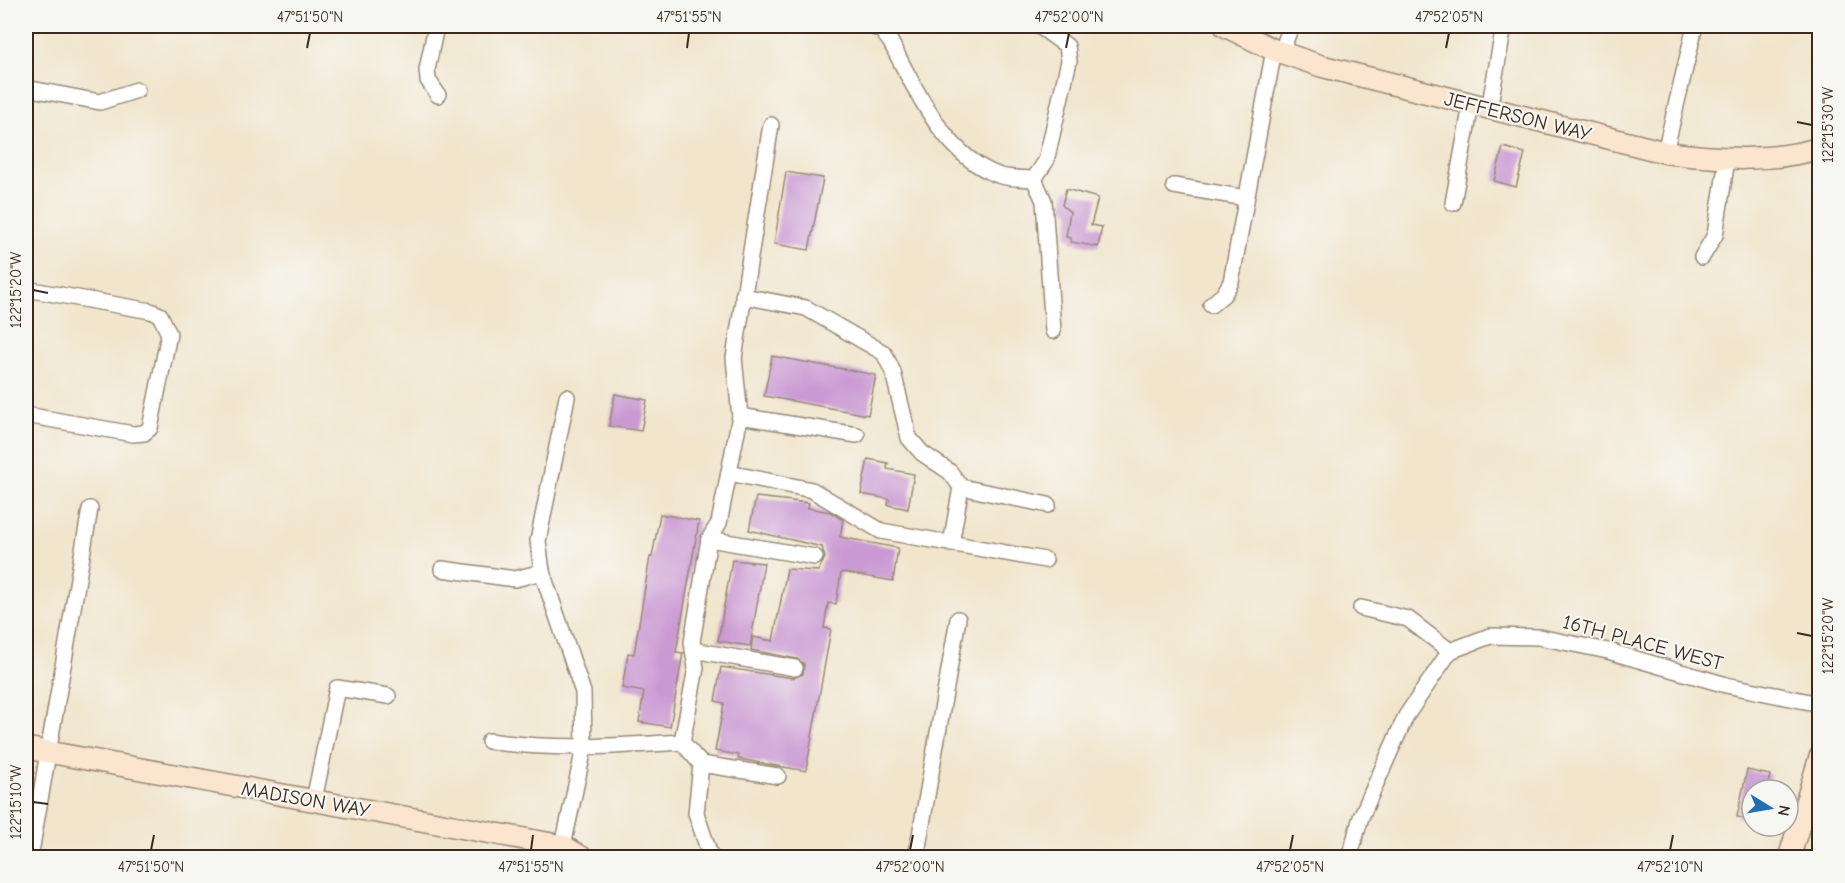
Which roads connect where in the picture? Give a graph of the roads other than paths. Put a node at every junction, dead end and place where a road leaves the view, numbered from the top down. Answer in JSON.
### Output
{"nodes":[{"id":1,"x":436,"y":26,"type":"edge"},
{"id":2,"x":872,"y":26,"type":"edge"},
{"id":3,"x":1039,"y":26,"type":"edge"},
{"id":4,"x":1225,"y":26,"type":"edge"},
{"id":5,"x":1291,"y":26,"type":"edge"},
{"id":6,"x":1504,"y":26,"type":"edge"},
{"id":7,"x":1695,"y":26,"type":"edge"},
{"id":8,"x":1278,"y":52,"type":"junction"},
{"id":9,"x":26,"y":88,"type":"edge"},
{"id":10,"x":137,"y":90,"type":"dead end"},
{"id":11,"x":438,"y":95,"type":"dead end"},
{"id":12,"x":1480,"y":107,"type":"junction"},
{"id":13,"x":771,"y":125,"type":"dead end"},
{"id":14,"x":1820,"y":148,"type":"edge"},
{"id":15,"x":1665,"y":152,"type":"junction"},
{"id":16,"x":1727,"y":160,"type":"junction"},
{"id":17,"x":1034,"y":179,"type":"junction"},
{"id":18,"x":1174,"y":186,"type":"dead end"},
{"id":19,"x":1246,"y":198,"type":"junction"},
{"id":20,"x":1453,"y":203,"type":"dead end"},
{"id":21,"x":1702,"y":256,"type":"dead end"},
{"id":22,"x":26,"y":289,"type":"edge"},
{"id":23,"x":743,"y":296,"type":"junction"},
{"id":24,"x":1211,"y":305,"type":"dead end"},
{"id":25,"x":1053,"y":331,"type":"dead end"},
{"id":26,"x":567,"y":398,"type":"dead end"},
{"id":27,"x":26,"y":415,"type":"edge"},
{"id":28,"x":740,"y":416,"type":"junction"},
{"id":29,"x":857,"y":435,"type":"dead end"},
{"id":30,"x":729,"y":473,"type":"junction"},
{"id":31,"x":962,"y":487,"type":"junction"},
{"id":32,"x":1048,"y":505,"type":"dead end"},
{"id":33,"x":90,"y":509,"type":"dead end"},
{"id":34,"x":709,"y":539,"type":"junction"},
{"id":35,"x":951,"y":544,"type":"junction"},
{"id":36,"x":815,"y":557,"type":"dead end"},
{"id":37,"x":1044,"y":560,"type":"dead end"},
{"id":38,"x":442,"y":569,"type":"dead end"},
{"id":39,"x":542,"y":572,"type":"junction"},
{"id":40,"x":1361,"y":608,"type":"dead end"},
{"id":41,"x":958,"y":619,"type":"dead end"},
{"id":42,"x":693,"y":650,"type":"junction"},
{"id":43,"x":1450,"y":651,"type":"junction"},
{"id":44,"x":795,"y":668,"type":"dead end"},
{"id":45,"x":388,"y":696,"type":"dead end"},
{"id":46,"x":1820,"y":704,"type":"edge"},
{"id":47,"x":489,"y":741,"type":"dead end"},
{"id":48,"x":682,"y":742,"type":"junction"},
{"id":49,"x":26,"y":748,"type":"edge"},
{"id":50,"x":584,"y":748,"type":"junction"},
{"id":51,"x":49,"y":752,"type":"junction"},
{"id":52,"x":1820,"y":757,"type":"edge"},
{"id":53,"x":701,"y":764,"type":"junction"},
{"id":54,"x":778,"y":776,"type":"dead end"},
{"id":55,"x":314,"y":800,"type":"junction"},
{"id":56,"x":561,"y":852,"type":"edge"},
{"id":57,"x":30,"y":858,"type":"edge"},
{"id":58,"x":584,"y":858,"type":"edge"},
{"id":59,"x":711,"y":858,"type":"edge"},
{"id":60,"x":916,"y":858,"type":"edge"},
{"id":61,"x":1349,"y":858,"type":"edge"},
{"id":62,"x":1789,"y":858,"type":"edge"}],
"edges":[{"from":1,"to":11,"type":"street"},
{"from":2,"to":17,"type":"street"},
{"from":3,"to":17,"type":"street"},
{"from":4,"to":8,"type":"street","name":"JEFFERSON WAY"},
{"from":5,"to":8,"type":"street"},
{"from":6,"to":12,"type":"street"},
{"from":7,"to":15,"type":"street"},
{"from":8,"to":12,"type":"street","name":"JEFFERSON WAY"},
{"from":8,"to":19,"type":"street"},
{"from":9,"to":10,"type":"street"},
{"from":12,"to":15,"type":"street","name":"JEFFERSON WAY"},
{"from":12,"to":20,"type":"street"},
{"from":13,"to":23,"type":"street"},
{"from":14,"to":16,"type":"street","name":"JEFFERSON WAY"},
{"from":15,"to":16,"type":"street","name":"JEFFERSON WAY"},
{"from":16,"to":21,"type":"street"},
{"from":17,"to":25,"type":"street"},
{"from":18,"to":19,"type":"street"},
{"from":19,"to":24,"type":"street"},
{"from":22,"to":27,"type":"street"},
{"from":23,"to":28,"type":"street"},
{"from":23,"to":31,"type":"street"},
{"from":26,"to":39,"type":"street"},
{"from":28,"to":29,"type":"street"},
{"from":28,"to":30,"type":"street"},
{"from":30,"to":34,"type":"street"},
{"from":30,"to":35,"type":"street"},
{"from":31,"to":32,"type":"street"},
{"from":31,"to":35,"type":"street"},
{"from":33,"to":51,"type":"street"},
{"from":34,"to":36,"type":"street"},
{"from":34,"to":42,"type":"street"},
{"from":35,"to":37,"type":"street"},
{"from":38,"to":39,"type":"street"},
{"from":39,"to":50,"type":"street"},
{"from":40,"to":43,"type":"street"},
{"from":41,"to":60,"type":"street"},
{"from":42,"to":44,"type":"street"},
{"from":42,"to":48,"type":"street"},
{"from":43,"to":46,"type":"street","name":"16TH PLACE WEST"},
{"from":43,"to":61,"type":"street"},
{"from":45,"to":55,"type":"street"},
{"from":47,"to":50,"type":"street"},
{"from":48,"to":50,"type":"street"},
{"from":48,"to":53,"type":"street"},
{"from":49,"to":51,"type":"street","name":"MADISON WAY"},
{"from":50,"to":56,"type":"street"},
{"from":51,"to":55,"type":"street","name":"MADISON WAY"},
{"from":51,"to":57,"type":"street"},
{"from":52,"to":62,"type":"street"},
{"from":53,"to":54,"type":"street"},
{"from":53,"to":59,"type":"street"},
{"from":55,"to":56,"type":"street","name":"MADISON WAY"},
{"from":56,"to":58,"type":"street","name":"MADISON WAY"}]}
